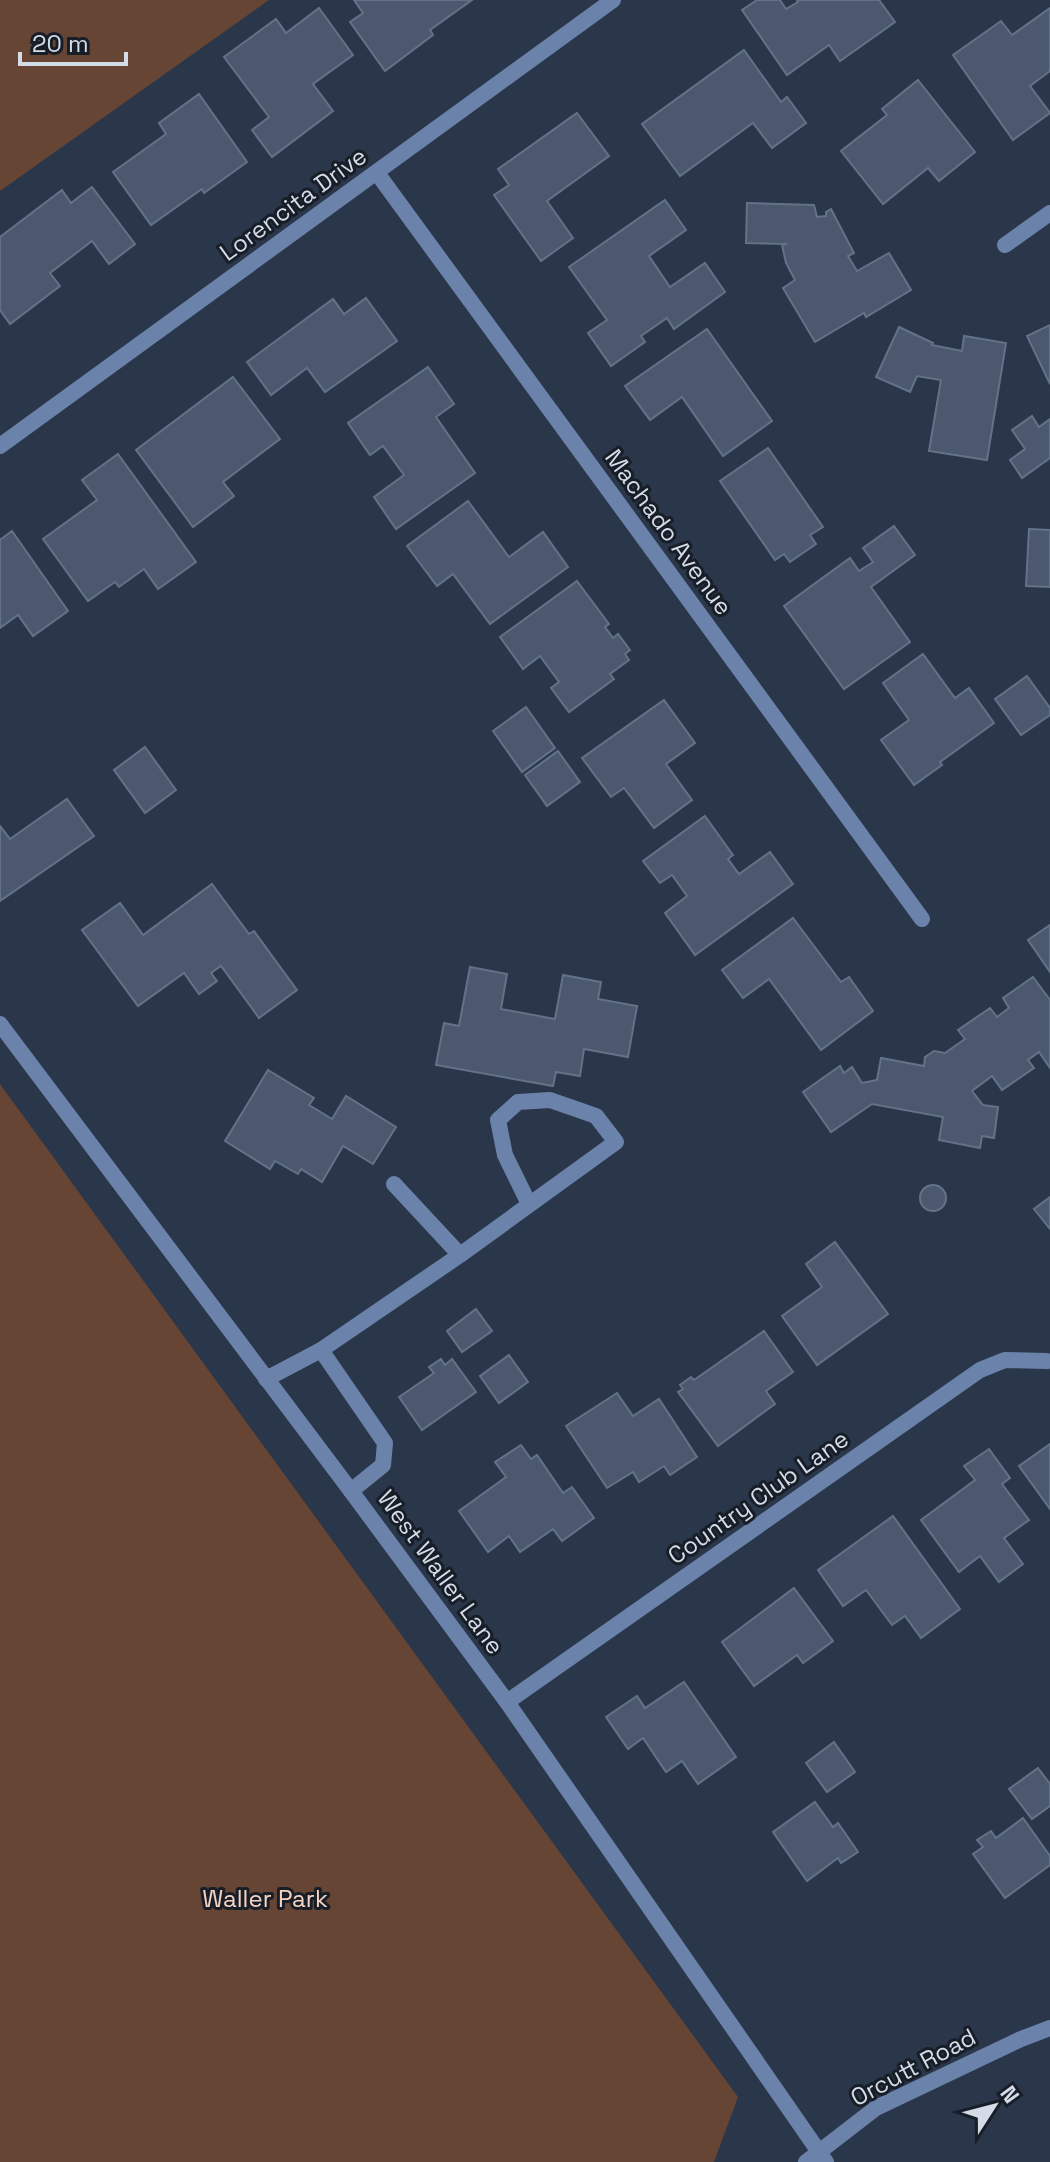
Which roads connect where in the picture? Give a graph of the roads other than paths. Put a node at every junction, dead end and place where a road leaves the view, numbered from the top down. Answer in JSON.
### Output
{"nodes":[{"id":1,"x":613,"y":0,"type":"edge"},
{"id":2,"x":377,"y":173,"type":"junction"},
{"id":3,"x":1050,"y":213,"type":"edge"},
{"id":4,"x":1005,"y":245,"type":"dead end"},
{"id":5,"x":0,"y":446,"type":"edge"},
{"id":6,"x":922,"y":919,"type":"dead end"},
{"id":7,"x":0,"y":1024,"type":"edge"},
{"id":8,"x":394,"y":1184,"type":"dead end"},
{"id":9,"x":529,"y":1204,"type":"junction"},
{"id":10,"x":460,"y":1255,"type":"junction"},
{"id":11,"x":321,"y":1350,"type":"junction"},
{"id":12,"x":1047,"y":1361,"type":"dead end"},
{"id":13,"x":266,"y":1379,"type":"junction"},
{"id":14,"x":351,"y":1491,"type":"junction"},
{"id":15,"x":507,"y":1702,"type":"junction"},
{"id":16,"x":1050,"y":2028,"type":"edge"},
{"id":17,"x":816,"y":2159,"type":"edge"}],
"edges":[{"from":1,"to":2,"type":"street","name":"Lorencita Drive"},
{"from":2,"to":5,"type":"street","name":"Lorencita Drive"},
{"from":2,"to":6,"type":"street","name":"Machado Avenue"},
{"from":3,"to":4,"type":"street"},
{"from":7,"to":13,"type":"street","name":"West Waller Lane"},
{"from":8,"to":10,"type":"street"},
{"from":9,"to":9,"type":"street"},
{"from":9,"to":10,"type":"street"},
{"from":10,"to":11,"type":"street"},
{"from":11,"to":13,"type":"street"},
{"from":11,"to":14,"type":"street"},
{"from":12,"to":15,"type":"street","name":"Country Club Lane"},
{"from":13,"to":14,"type":"street","name":"West Waller Lane"},
{"from":14,"to":15,"type":"street","name":"West Waller Lane"},
{"from":15,"to":17,"type":"street","name":"West Waller Lane"},
{"from":16,"to":17,"type":"street","name":"Orcutt Road"}]}
